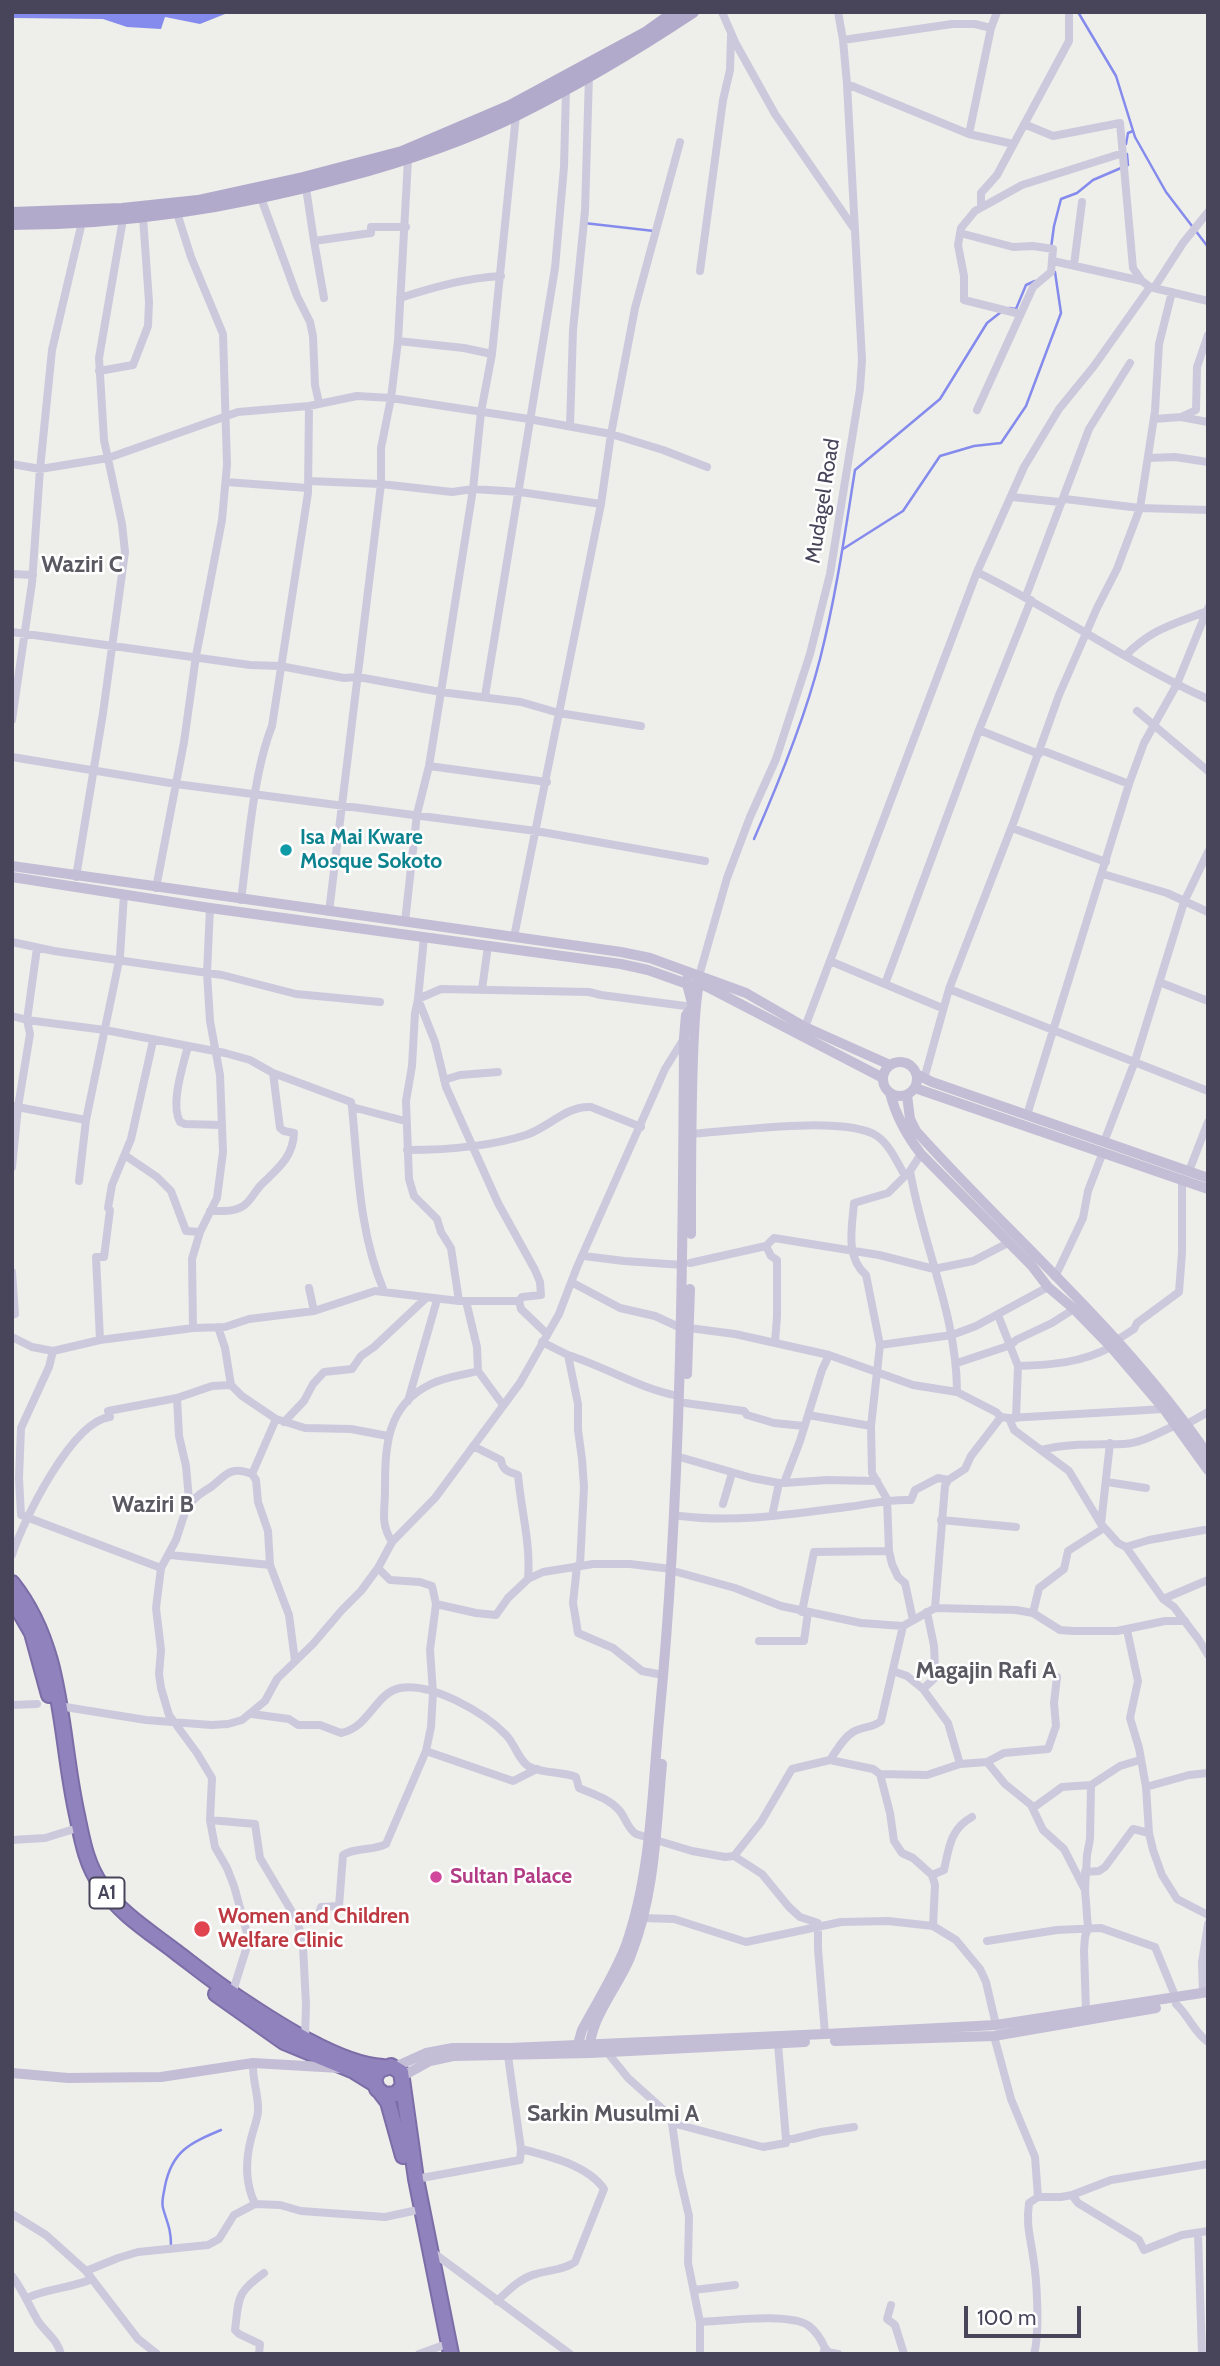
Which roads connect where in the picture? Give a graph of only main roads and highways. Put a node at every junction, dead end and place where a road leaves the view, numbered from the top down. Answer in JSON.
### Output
{"nodes":[{"id":1,"x":675,"y":12,"type":"edge"},
{"id":2,"x":693,"y":12,"type":"edge"},
{"id":3,"x":12,"y":213,"type":"edge"},
{"id":4,"x":12,"y":224,"type":"edge"},
{"id":5,"x":12,"y":866,"type":"edge"},
{"id":6,"x":12,"y":877,"type":"edge"},
{"id":7,"x":694,"y":978,"type":"junction"},
{"id":8,"x":890,"y":1065,"type":"junction"},
{"id":9,"x":921,"y":1077,"type":"junction"},
{"id":10,"x":883,"y":1078,"type":"junction"},
{"id":11,"x":911,"y":1092,"type":"junction"},
{"id":12,"x":890,"y":1093,"type":"junction"},
{"id":13,"x":1103,"y":1147,"type":"junction"},
{"id":14,"x":1186,"y":1175,"type":"junction"},
{"id":15,"x":1208,"y":1178,"type":"edge"},
{"id":16,"x":1208,"y":1189,"type":"edge"},
{"id":17,"x":687,"y":1264,"type":"junction"},
{"id":18,"x":1114,"y":1344,"type":"junction"},
{"id":19,"x":682,"y":1399,"type":"junction"},
{"id":20,"x":1181,"y":1424,"type":"junction"},
{"id":21,"x":1208,"y":1455,"type":"edge"},
{"id":22,"x":1208,"y":1470,"type":"edge"},
{"id":23,"x":674,"y":1570,"type":"junction"},
{"id":24,"x":12,"y":1583,"type":"edge"},
{"id":25,"x":12,"y":1599,"type":"edge"},
{"id":26,"x":652,"y":1840,"type":"junction"},
{"id":27,"x":1206,"y":1994,"type":"edge"},
{"id":28,"x":1176,"y":2001,"type":"junction"},
{"id":29,"x":995,"y":2030,"type":"junction"},
{"id":30,"x":584,"y":2048,"type":"junction"},
{"id":31,"x":346,"y":2069,"type":"junction"},
{"id":32,"x":12,"y":2073,"type":"edge"},
{"id":33,"x":396,"y":2074,"type":"junction"},
{"id":34,"x":378,"y":2088,"type":"junction"},
{"id":35,"x":445,"y":2351,"type":"edge"}],
"edges":[{"from":1,"to":3,"type":"main road"},
{"from":2,"to":4,"type":"main road"},
{"from":5,"to":7,"type":"main road"},
{"from":6,"to":7,"type":"main road"},
{"from":7,"to":8,"type":"main road"},
{"from":7,"to":10,"type":"main road"},
{"from":7,"to":17,"type":"main road"},
{"from":7,"to":17,"type":"main road"},
{"from":8,"to":9,"type":"main road"},
{"from":8,"to":10,"type":"main road"},
{"from":9,"to":11,"type":"main road"},
{"from":9,"to":13,"type":"main road"},
{"from":10,"to":12,"type":"main road"},
{"from":11,"to":12,"type":"main road"},
{"from":11,"to":13,"type":"main road"},
{"from":11,"to":18,"type":"main road"},
{"from":12,"to":18,"type":"main road"},
{"from":13,"to":14,"type":"main road"},
{"from":14,"to":15,"type":"main road"},
{"from":14,"to":16,"type":"main road"},
{"from":17,"to":19,"type":"main road"},
{"from":18,"to":20,"type":"main road"},
{"from":18,"to":20,"type":"main road"},
{"from":19,"to":23,"type":"main road"},
{"from":19,"to":23,"type":"main road"},
{"from":20,"to":21,"type":"main road"},
{"from":20,"to":22,"type":"main road"},
{"from":23,"to":26,"type":"main road"},
{"from":23,"to":26,"type":"main road"},
{"from":24,"to":33,"type":"highway","number":"A1"},
{"from":25,"to":31,"type":"highway","number":"A1"},
{"from":26,"to":30,"type":"main road"},
{"from":26,"to":30,"type":"main road"},
{"from":27,"to":28,"type":"main road"},
{"from":28,"to":29,"type":"main road"},
{"from":28,"to":29,"type":"main road"},
{"from":29,"to":30,"type":"main road"},
{"from":29,"to":30,"type":"main road"},
{"from":30,"to":33,"type":"main road"},
{"from":30,"to":33,"type":"main road"},
{"from":31,"to":32,"type":"main road"},
{"from":31,"to":34,"type":"highway","number":"A1"},
{"from":33,"to":34,"type":"highway"},
{"from":33,"to":34,"type":"highway"},
{"from":33,"to":35,"type":"highway"},
{"from":34,"to":35,"type":"highway"}]}
